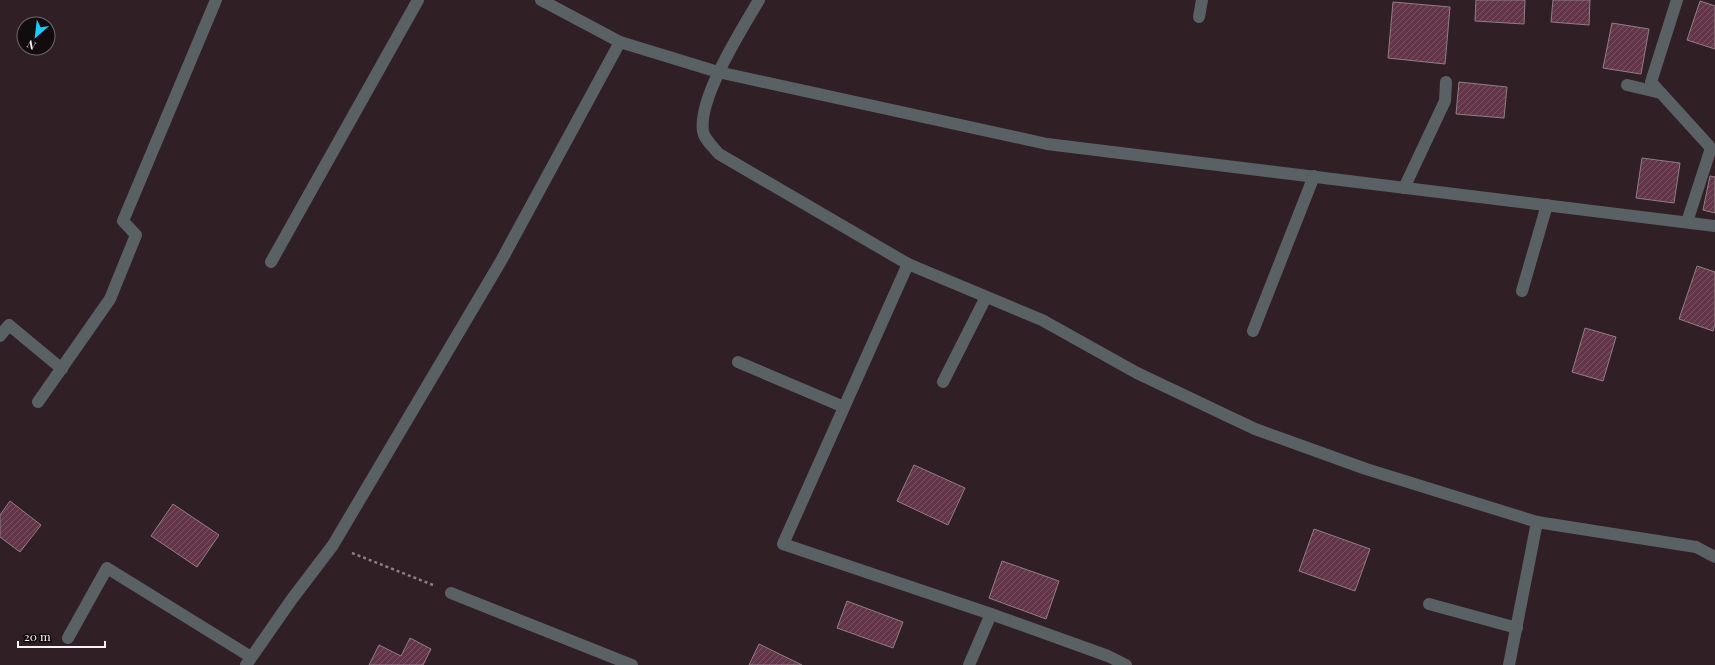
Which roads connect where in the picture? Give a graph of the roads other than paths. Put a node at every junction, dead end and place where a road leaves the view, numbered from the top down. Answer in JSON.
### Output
{"nodes":[{"id":1,"x":216,"y":0,"type":"edge"},
{"id":2,"x":418,"y":0,"type":"edge"},
{"id":3,"x":541,"y":0,"type":"edge"},
{"id":4,"x":759,"y":0,"type":"edge"},
{"id":5,"x":1202,"y":0,"type":"edge"},
{"id":6,"x":1677,"y":0,"type":"edge"},
{"id":7,"x":1199,"y":17,"type":"dead end"},
{"id":8,"x":620,"y":42,"type":"junction"},
{"id":9,"x":718,"y":72,"type":"junction"},
{"id":10,"x":1446,"y":82,"type":"dead end"},
{"id":11,"x":1627,"y":85,"type":"dead end"},
{"id":12,"x":1661,"y":93,"type":"junction"},
{"id":13,"x":1314,"y":176,"type":"junction"},
{"id":14,"x":1404,"y":188,"type":"junction"},
{"id":15,"x":1547,"y":205,"type":"junction"},
{"id":16,"x":1687,"y":222,"type":"junction"},
{"id":17,"x":1715,"y":226,"type":"edge"},
{"id":18,"x":271,"y":262,"type":"dead end"},
{"id":19,"x":908,"y":264,"type":"junction"},
{"id":20,"x":1522,"y":290,"type":"dead end"},
{"id":21,"x":986,"y":297,"type":"junction"},
{"id":22,"x":1253,"y":331,"type":"dead end"},
{"id":23,"x":0,"y":336,"type":"edge"},
{"id":24,"x":738,"y":362,"type":"dead end"},
{"id":25,"x":62,"y":368,"type":"junction"},
{"id":26,"x":944,"y":382,"type":"dead end"},
{"id":27,"x":38,"y":402,"type":"dead end"},
{"id":28,"x":844,"y":407,"type":"junction"},
{"id":29,"x":1537,"y":522,"type":"junction"},
{"id":30,"x":1715,"y":557,"type":"edge"},
{"id":31,"x":451,"y":593,"type":"road end"},
{"id":32,"x":1429,"y":604,"type":"dead end"},
{"id":33,"x":991,"y":614,"type":"junction"},
{"id":34,"x":1517,"y":628,"type":"junction"},
{"id":35,"x":68,"y":638,"type":"dead end"},
{"id":36,"x":249,"y":661,"type":"edge"},
{"id":37,"x":632,"y":665,"type":"edge"},
{"id":38,"x":970,"y":665,"type":"edge"},
{"id":39,"x":1126,"y":665,"type":"edge"},
{"id":40,"x":1509,"y":665,"type":"edge"}],
"edges":[{"from":1,"to":25,"type":"street"},
{"from":2,"to":18,"type":"street"},
{"from":3,"to":8,"type":"street"},
{"from":4,"to":9,"type":"street"},
{"from":5,"to":7,"type":"street"},
{"from":6,"to":12,"type":"street"},
{"from":8,"to":9,"type":"street"},
{"from":8,"to":36,"type":"street"},
{"from":9,"to":13,"type":"street"},
{"from":9,"to":19,"type":"street"},
{"from":10,"to":14,"type":"street"},
{"from":11,"to":12,"type":"street"},
{"from":12,"to":16,"type":"street"},
{"from":13,"to":14,"type":"street"},
{"from":13,"to":22,"type":"street"},
{"from":14,"to":15,"type":"street"},
{"from":15,"to":16,"type":"street"},
{"from":15,"to":20,"type":"street"},
{"from":16,"to":17,"type":"street"},
{"from":19,"to":21,"type":"street"},
{"from":19,"to":28,"type":"street"},
{"from":21,"to":26,"type":"street"},
{"from":21,"to":29,"type":"street"},
{"from":23,"to":25,"type":"street"},
{"from":24,"to":28,"type":"street"},
{"from":25,"to":27,"type":"street"},
{"from":28,"to":33,"type":"street"},
{"from":29,"to":30,"type":"street"},
{"from":29,"to":34,"type":"street"},
{"from":31,"to":37,"type":"street"},
{"from":32,"to":34,"type":"street"},
{"from":33,"to":38,"type":"street"},
{"from":33,"to":39,"type":"street"},
{"from":34,"to":40,"type":"street"},
{"from":35,"to":36,"type":"street"}]}
